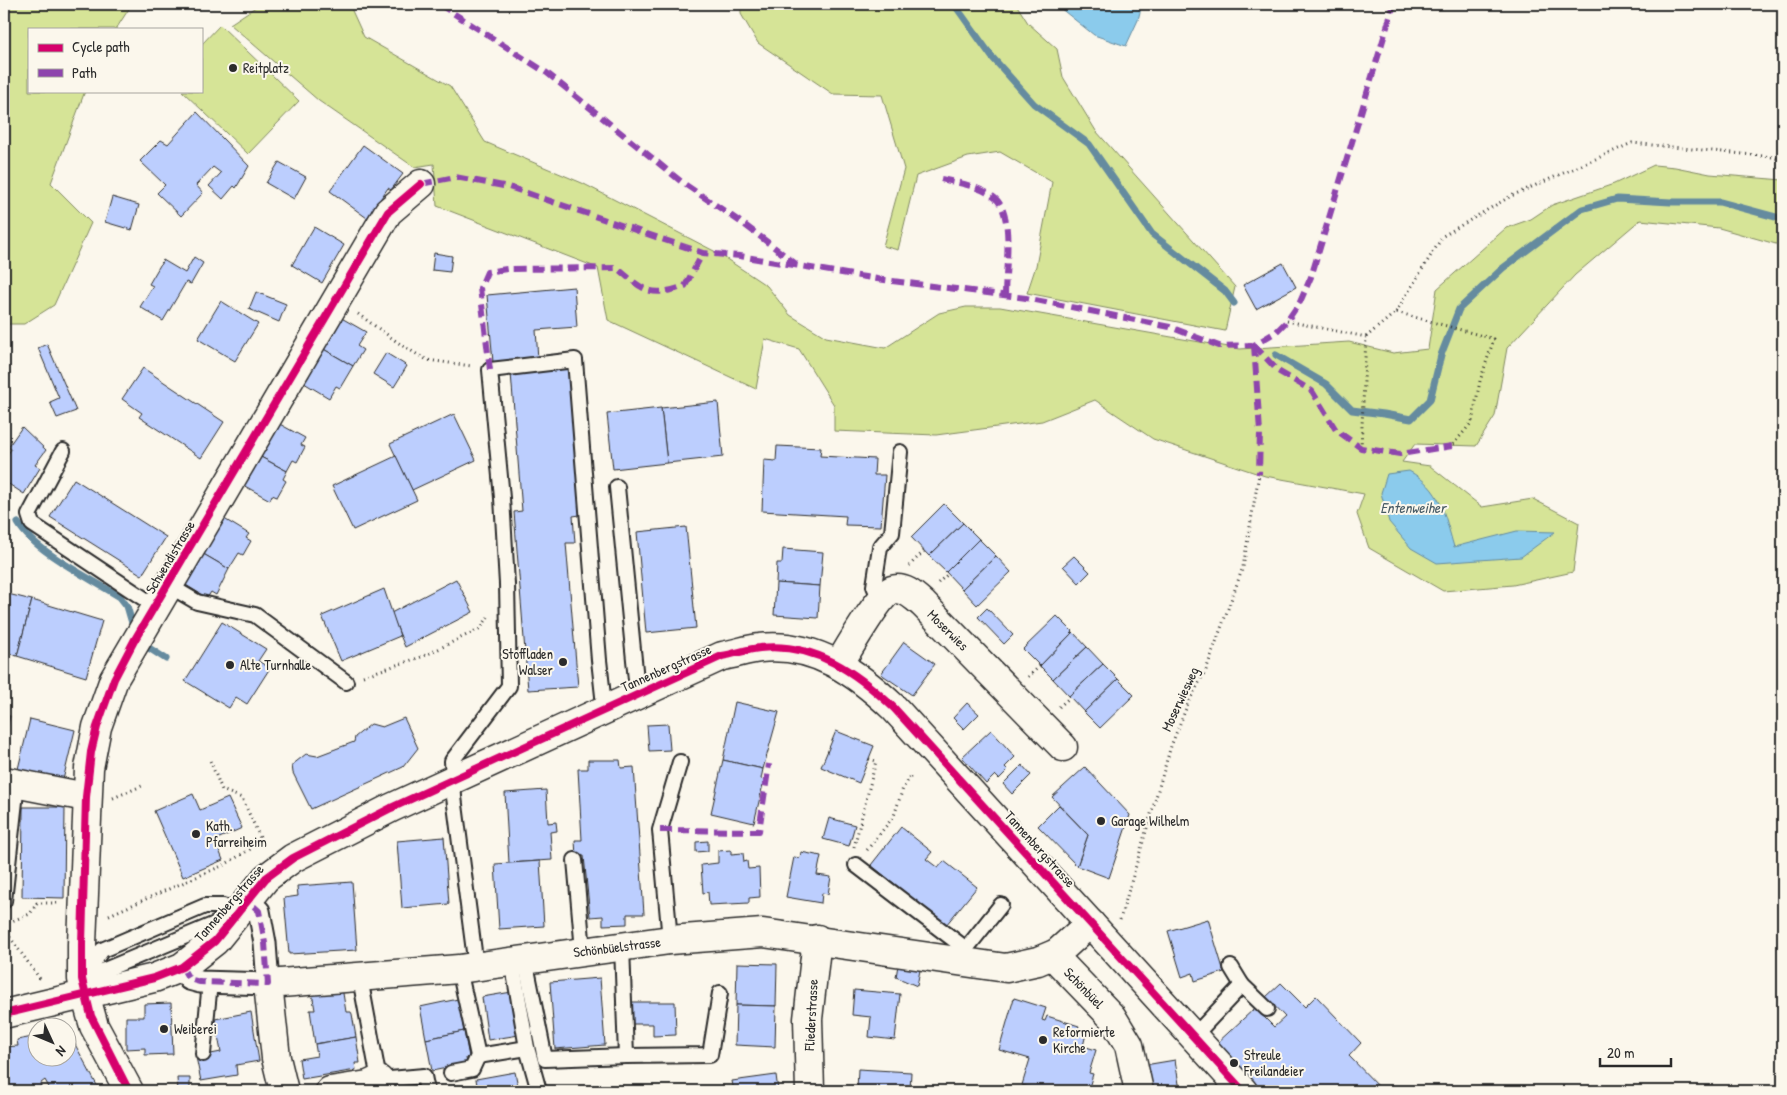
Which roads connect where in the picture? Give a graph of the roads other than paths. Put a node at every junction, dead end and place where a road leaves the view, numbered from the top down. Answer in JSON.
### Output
{"nodes":[{"id":1,"x":421,"y":184,"type":"dead end"},
{"id":2,"x":63,"y":450,"type":"dead end"},
{"id":3,"x":900,"y":452,"type":"dead end"},
{"id":4,"x":617,"y":487,"type":"dead end"},
{"id":5,"x":161,"y":596,"type":"junction"},
{"id":6,"x":880,"y":600,"type":"junction"},
{"id":7,"x":839,"y":664,"type":"junction"},
{"id":8,"x":346,"y":682,"type":"road end"},
{"id":9,"x":641,"y":692,"type":"junction"},
{"id":10,"x":608,"y":708,"type":"junction"},
{"id":11,"x":1063,"y":746,"type":"dead end"},
{"id":12,"x":680,"y":762,"type":"dead end"},
{"id":13,"x":452,"y":780,"type":"junction"},
{"id":14,"x":11,"y":782,"type":"edge"},
{"id":15,"x":86,"y":797,"type":"junction"},
{"id":16,"x":575,"y":860,"type":"dead end"},
{"id":17,"x":856,"y":865,"type":"road end"},
{"id":18,"x":4,"y":901,"type":"edge"},
{"id":19,"x":1001,"y":905,"type":"dead end"},
{"id":20,"x":241,"y":908,"type":"junction"},
{"id":21,"x":1090,"y":924,"type":"junction"},
{"id":22,"x":817,"y":939,"type":"junction"},
{"id":23,"x":670,"y":940,"type":"junction"},
{"id":24,"x":622,"y":946,"type":"junction"},
{"id":25,"x":583,"y":951,"type":"junction"},
{"id":26,"x":1057,"y":953,"type":"junction"},
{"id":27,"x":965,"y":955,"type":"junction"},
{"id":28,"x":518,"y":960,"type":"junction"},
{"id":29,"x":182,"y":967,"type":"junction"},
{"id":30,"x":1231,"y":967,"type":"dead end"},
{"id":31,"x":467,"y":968,"type":"junction"},
{"id":32,"x":360,"y":978,"type":"junction"},
{"id":33,"x":210,"y":982,"type":"junction"},
{"id":34,"x":268,"y":984,"type":"junction"},
{"id":35,"x":1242,"y":985,"type":"junction"},
{"id":36,"x":84,"y":986,"type":"junction"},
{"id":37,"x":720,"y":992,"type":"dead end"},
{"id":38,"x":1267,"y":1009,"type":"dead end"},
{"id":39,"x":4,"y":1014,"type":"edge"},
{"id":40,"x":1193,"y":1037,"type":"junction"},
{"id":41,"x":527,"y":1048,"type":"junction"},
{"id":42,"x":203,"y":1054,"type":"dead end"},
{"id":43,"x":478,"y":1056,"type":"junction"},
{"id":44,"x":626,"y":1056,"type":"junction"},
{"id":45,"x":451,"y":1073,"type":"dead end"},
{"id":46,"x":372,"y":1085,"type":"edge"},
{"id":47,"x":130,"y":1091,"type":"edge"},
{"id":48,"x":284,"y":1091,"type":"edge"},
{"id":49,"x":330,"y":1091,"type":"edge"},
{"id":50,"x":427,"y":1091,"type":"edge"},
{"id":51,"x":539,"y":1091,"type":"edge"},
{"id":52,"x":810,"y":1091,"type":"edge"},
{"id":53,"x":1139,"y":1091,"type":"edge"},
{"id":54,"x":1243,"y":1091,"type":"edge"}],
"edges":[{"from":1,"to":5,"type":"street","name":"Schwendistrasse"},
{"from":2,"to":5,"type":"lane"},
{"from":3,"to":6,"type":"lane"},
{"from":4,"to":9,"type":"lane"},
{"from":5,"to":8,"type":"lane"},
{"from":5,"to":15,"type":"street","name":"Schwendistrasse"},
{"from":6,"to":7,"type":"street"},
{"from":6,"to":11,"type":"street","name":"Moserwies"},
{"from":7,"to":9,"type":"street","name":"Tannenbergstrasse"},
{"from":7,"to":21,"type":"street","name":"Tannenbergstrasse"},
{"from":9,"to":10,"type":"street","name":"Tannenbergstrasse"},
{"from":10,"to":13,"type":"street","name":"Tannenbergstrasse"},
{"from":10,"to":13,"type":"lane"},
{"from":12,"to":23,"type":"lane"},
{"from":13,"to":20,"type":"street","name":"Tannenbergstrasse"},
{"from":13,"to":31,"type":"lane"},
{"from":14,"to":15,"type":"street"},
{"from":14,"to":18,"type":"lane"},
{"from":15,"to":36,"type":"street","name":"Schwendistrasse"},
{"from":16,"to":25,"type":"lane"},
{"from":17,"to":27,"type":"lane"},
{"from":19,"to":27,"type":"lane"},
{"from":20,"to":29,"type":"street","name":"Tannenbergstrasse"},
{"from":20,"to":34,"type":"street"},
{"from":20,"to":36,"type":"lane"},
{"from":20,"to":36,"type":"lane"},
{"from":21,"to":26,"type":"street","name":"Schönbüel"},
{"from":21,"to":40,"type":"street","name":"Tannenbergstrasse"},
{"from":22,"to":23,"type":"street","name":"Schönbüelstrasse"},
{"from":22,"to":27,"type":"street","name":"Schönbüelstrasse"},
{"from":22,"to":52,"type":"street","name":"Fliederstrasse"},
{"from":23,"to":24,"type":"street","name":"Schönbüelstrasse"},
{"from":24,"to":25,"type":"street","name":"Schönbüelstrasse"},
{"from":24,"to":44,"type":"lane"},
{"from":25,"to":28,"type":"street","name":"Schönbüelstrasse"},
{"from":26,"to":27,"type":"street","name":"Schönbüelstrasse"},
{"from":26,"to":53,"type":"street","name":"Schönbüel"},
{"from":28,"to":31,"type":"street","name":"Schönbüelstrasse"},
{"from":28,"to":41,"type":"lane"},
{"from":28,"to":44,"type":"lane"},
{"from":29,"to":33,"type":"street","name":"Schönbüelstrasse"},
{"from":29,"to":36,"type":"street","name":"Tannenbergstrasse"},
{"from":30,"to":35,"type":"lane"},
{"from":31,"to":32,"type":"street","name":"Schönbüelstrasse"},
{"from":31,"to":43,"type":"lane"},
{"from":32,"to":34,"type":"street","name":"Schönbüelstrasse"},
{"from":32,"to":46,"type":"lane"},
{"from":33,"to":34,"type":"street","name":"Schönbüelstrasse"},
{"from":33,"to":42,"type":"lane"},
{"from":34,"to":48,"type":"street"},
{"from":35,"to":38,"type":"lane"},
{"from":35,"to":40,"type":"lane"},
{"from":36,"to":39,"type":"street","name":"Tannenbergstrasse"},
{"from":36,"to":47,"type":"street","name":"Schwendistrasse"},
{"from":37,"to":44,"type":"lane"},
{"from":40,"to":54,"type":"street","name":"Tannenbergstrasse"},
{"from":41,"to":43,"type":"lane"},
{"from":41,"to":51,"type":"lane"},
{"from":43,"to":45,"type":"lane"},
{"from":46,"to":49,"type":"street"},
{"from":46,"to":50,"type":"lane"}]}
